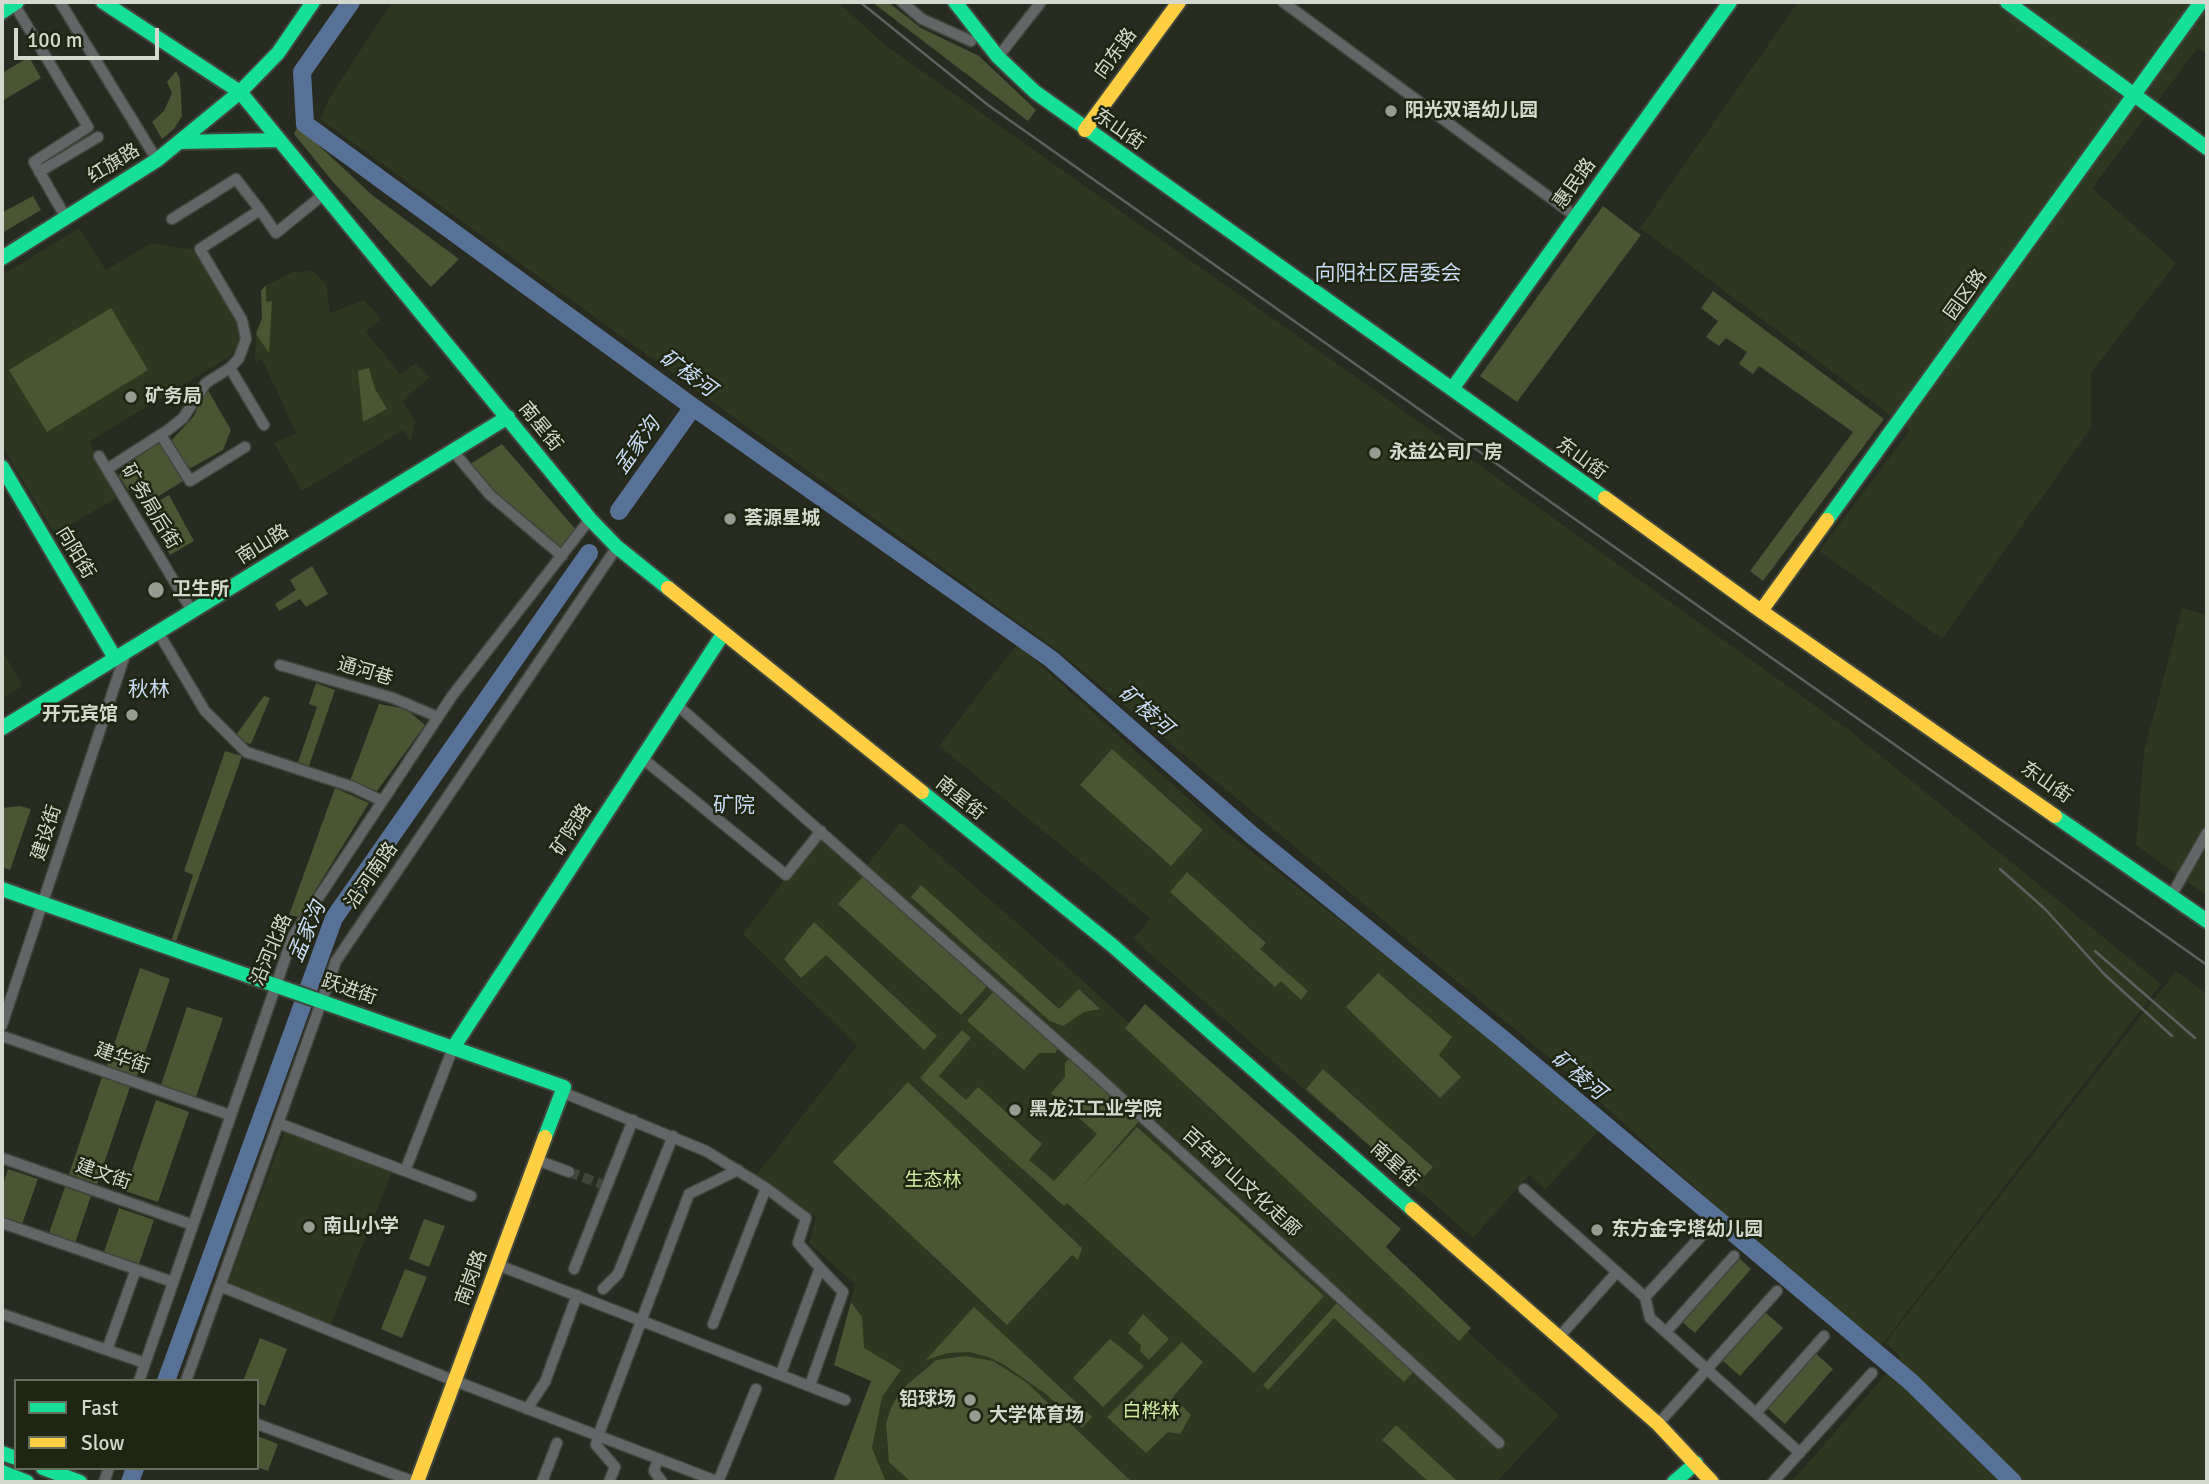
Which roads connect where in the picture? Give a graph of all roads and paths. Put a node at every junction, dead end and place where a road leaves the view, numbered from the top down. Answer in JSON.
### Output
{"nodes":[{"id":1,"x":61,"y":2,"type":"edge"},
{"id":2,"x":103,"y":2,"type":"edge"},
{"id":3,"x":313,"y":2,"type":"edge"},
{"id":4,"x":902,"y":2,"type":"edge"},
{"id":5,"x":955,"y":2,"type":"edge"},
{"id":6,"x":1041,"y":2,"type":"edge"},
{"id":7,"x":1179,"y":2,"type":"edge"},
{"id":8,"x":1283,"y":2,"type":"edge"},
{"id":9,"x":1730,"y":2,"type":"edge"},
{"id":10,"x":2007,"y":2,"type":"edge"},
{"id":11,"x":2201,"y":2,"type":"edge"},
{"id":12,"x":11,"y":6,"type":"edge"},
{"id":13,"x":971,"y":41,"type":"dead end"},
{"id":14,"x":999,"y":57,"type":"junction"},
{"id":15,"x":240,"y":92,"type":"junction"},
{"id":16,"x":2135,"y":93,"type":"junction"},
{"id":17,"x":1085,"y":130,"type":"junction"},
{"id":18,"x":98,"y":138,"type":"dead end"},
{"id":19,"x":279,"y":140,"type":"junction"},
{"id":20,"x":179,"y":142,"type":"junction"},
{"id":21,"x":2207,"y":148,"type":"edge"},
{"id":22,"x":157,"y":160,"type":"junction"},
{"id":23,"x":39,"y":172,"type":"junction"},
{"id":24,"x":324,"y":194,"type":"junction"},
{"id":25,"x":260,"y":211,"type":"junction"},
{"id":26,"x":1575,"y":216,"type":"junction"},
{"id":27,"x":66,"y":218,"type":"junction"},
{"id":28,"x":172,"y":219,"type":"dead end"},
{"id":29,"x":2,"y":258,"type":"edge"},
{"id":30,"x":230,"y":368,"type":"junction"},
{"id":31,"x":1452,"y":389,"type":"junction"},
{"id":32,"x":508,"y":417,"type":"junction"},
{"id":33,"x":264,"y":425,"type":"dead end"},
{"id":34,"x":161,"y":435,"type":"junction"},
{"id":35,"x":245,"y":447,"type":"dead end"},
{"id":36,"x":453,"y":451,"type":"junction"},
{"id":37,"x":99,"y":456,"type":"dead end"},
{"id":38,"x":2,"y":467,"type":"edge"},
{"id":39,"x":107,"y":469,"type":"junction"},
{"id":40,"x":590,"y":519,"type":"junction"},
{"id":41,"x":617,"y":547,"type":"junction"},
{"id":42,"x":562,"y":556,"type":"junction"},
{"id":43,"x":192,"y":611,"type":"junction"},
{"id":44,"x":1762,"y":611,"type":"junction"},
{"id":45,"x":158,"y":632,"type":"junction"},
{"id":46,"x":723,"y":634,"type":"junction"},
{"id":47,"x":121,"y":655,"type":"junction"},
{"id":48,"x":280,"y":665,"type":"dead end"},
{"id":49,"x":677,"y":705,"type":"junction"},
{"id":50,"x":438,"y":717,"type":"junction"},
{"id":51,"x":2,"y":728,"type":"edge"},
{"id":52,"x":642,"y":758,"type":"junction"},
{"id":53,"x":382,"y":801,"type":"junction"},
{"id":54,"x":821,"y":831,"type":"junction"},
{"id":55,"x":2207,"y":833,"type":"edge"},
{"id":56,"x":2,"y":888,"type":"edge"},
{"id":57,"x":2171,"y":896,"type":"junction"},
{"id":58,"x":42,"y":903,"type":"junction"},
{"id":59,"x":2207,"y":921,"type":"edge"},
{"id":60,"x":275,"y":985,"type":"junction"},
{"id":61,"x":319,"y":1000,"type":"junction"},
{"id":62,"x":2,"y":1025,"type":"edge"},
{"id":63,"x":2,"y":1036,"type":"edge"},
{"id":64,"x":453,"y":1048,"type":"junction"},
{"id":65,"x":563,"y":1089,"type":"junction"},
{"id":66,"x":230,"y":1115,"type":"junction"},
{"id":67,"x":633,"y":1120,"type":"junction"},
{"id":68,"x":278,"y":1123,"type":"junction"},
{"id":69,"x":673,"y":1136,"type":"junction"},
{"id":70,"x":2,"y":1158,"type":"edge"},
{"id":71,"x":537,"y":1160,"type":"junction"},
{"id":72,"x":738,"y":1170,"type":"junction"},
{"id":73,"x":405,"y":1171,"type":"junction"},
{"id":74,"x":569,"y":1172,"type":"tunnel mouth"},
{"id":75,"x":766,"y":1188,"type":"junction"},
{"id":76,"x":1524,"y":1189,"type":"dead end"},
{"id":77,"x":471,"y":1196,"type":"dead end"},
{"id":78,"x":2,"y":1223,"type":"edge"},
{"id":79,"x":193,"y":1225,"type":"junction"},
{"id":80,"x":1704,"y":1233,"type":"dead end"},
{"id":81,"x":1734,"y":1256,"type":"dead end"},
{"id":82,"x":498,"y":1265,"type":"junction"},
{"id":83,"x":820,"y":1268,"type":"junction"},
{"id":84,"x":136,"y":1269,"type":"junction"},
{"id":85,"x":574,"y":1269,"type":"dead end"},
{"id":86,"x":1617,"y":1272,"type":"junction"},
{"id":87,"x":173,"y":1282,"type":"junction"},
{"id":88,"x":220,"y":1286,"type":"junction"},
{"id":89,"x":603,"y":1289,"type":"dead end"},
{"id":90,"x":1777,"y":1291,"type":"dead end"},
{"id":91,"x":578,"y":1295,"type":"junction"},
{"id":92,"x":1645,"y":1297,"type":"junction"},
{"id":93,"x":2,"y":1314,"type":"edge"},
{"id":94,"x":642,"y":1321,"type":"junction"},
{"id":95,"x":713,"y":1324,"type":"dead end"},
{"id":96,"x":1666,"y":1332,"type":"junction"},
{"id":97,"x":1824,"y":1336,"type":"dead end"},
{"id":98,"x":1559,"y":1337,"type":"junction"},
{"id":99,"x":107,"y":1350,"type":"junction"},
{"id":100,"x":145,"y":1363,"type":"junction"},
{"id":101,"x":1707,"y":1369,"type":"junction"},
{"id":102,"x":781,"y":1373,"type":"junction"},
{"id":103,"x":1872,"y":1373,"type":"dead end"},
{"id":104,"x":140,"y":1379,"type":"edge"},
{"id":105,"x":187,"y":1379,"type":"edge"},
{"id":106,"x":455,"y":1381,"type":"junction"},
{"id":107,"x":810,"y":1385,"type":"junction"},
{"id":108,"x":756,"y":1389,"type":"dead end"},
{"id":109,"x":845,"y":1400,"type":"dead end"},
{"id":110,"x":527,"y":1409,"type":"junction"},
{"id":111,"x":1756,"y":1413,"type":"junction"},
{"id":112,"x":1658,"y":1424,"type":"junction"},
{"id":113,"x":259,"y":1425,"type":"edge"},
{"id":114,"x":598,"y":1436,"type":"junction"},
{"id":115,"x":557,"y":1443,"type":"dead end"},
{"id":116,"x":1499,"y":1443,"type":"dead end"},
{"id":117,"x":1800,"y":1453,"type":"junction"},
{"id":118,"x":658,"y":1459,"type":"junction"},
{"id":119,"x":1696,"y":1463,"type":"junction"},
{"id":120,"x":48,"y":1470,"type":"edge"},
{"id":121,"x":2,"y":1472,"type":"edge"},
{"id":122,"x":27,"y":1482,"type":"edge"},
{"id":123,"x":80,"y":1482,"type":"edge"},
{"id":124,"x":416,"y":1482,"type":"edge"},
{"id":125,"x":542,"y":1482,"type":"edge"},
{"id":126,"x":609,"y":1482,"type":"edge"},
{"id":127,"x":662,"y":1482,"type":"edge"},
{"id":128,"x":719,"y":1482,"type":"edge"},
{"id":129,"x":1674,"y":1482,"type":"edge"},
{"id":130,"x":1712,"y":1482,"type":"edge"},
{"id":131,"x":1773,"y":1482,"type":"edge"}],
"edges":[{"from":1,"to":22,"type":"street"},
{"from":2,"to":15,"type":"main road","name":"南星街"},
{"from":3,"to":15,"type":"main road","name":"红旗路"},
{"from":4,"to":13,"type":"street"},
{"from":5,"to":14,"type":"main road","name":"东山街"},
{"from":6,"to":14,"type":"street"},
{"from":7,"to":17,"type":"main road","name":"向东路"},
{"from":8,"to":26,"type":"street"},
{"from":9,"to":26,"type":"main road","name":"惠民路"},
{"from":10,"to":16,"type":"main road"},
{"from":11,"to":16,"type":"main road","name":"园区路"},
{"from":12,"to":23,"type":"street"},
{"from":14,"to":17,"type":"main road","name":"东山街"},
{"from":15,"to":19,"type":"main road","name":"南星街"},
{"from":15,"to":20,"type":"main road","name":"红旗路"},
{"from":16,"to":21,"type":"main road"},
{"from":16,"to":44,"type":"main road","name":"园区路"},
{"from":17,"to":31,"type":"main road","name":"东山街"},
{"from":18,"to":23,"type":"street"},
{"from":19,"to":20,"type":"main road"},
{"from":19,"to":24,"type":"main road","name":"南星街"},
{"from":20,"to":22,"type":"main road","name":"红旗路"},
{"from":22,"to":27,"type":"main road","name":"红旗路"},
{"from":23,"to":27,"type":"street"},
{"from":24,"to":25,"type":"street"},
{"from":24,"to":32,"type":"main road","name":"南星街"},
{"from":25,"to":28,"type":"street"},
{"from":25,"to":30,"type":"street"},
{"from":26,"to":31,"type":"main road","name":"惠民路"},
{"from":27,"to":29,"type":"main road","name":"红旗路"},
{"from":30,"to":33,"type":"street"},
{"from":30,"to":34,"type":"street"},
{"from":31,"to":44,"type":"main road","name":"东山街"},
{"from":32,"to":36,"type":"main road","name":"南山路"},
{"from":32,"to":40,"type":"main road","name":"南星街"},
{"from":34,"to":35,"type":"street"},
{"from":34,"to":39,"type":"street"},
{"from":36,"to":42,"type":"street"},
{"from":36,"to":43,"type":"main road","name":"南山路"},
{"from":37,"to":39,"type":"street","name":"矿务局后街"},
{"from":38,"to":47,"type":"main road","name":"向阳街"},
{"from":39,"to":43,"type":"street","name":"矿务局后街"},
{"from":40,"to":41,"type":"main road","name":"南星街"},
{"from":40,"to":42,"type":"street","name":"沿河北路"},
{"from":41,"to":46,"type":"main road","name":"南星街"},
{"from":41,"to":61,"type":"street","name":"沿河南路"},
{"from":42,"to":50,"type":"street","name":"沿河北路"},
{"from":43,"to":45,"type":"main road","name":"南山路"},
{"from":44,"to":57,"type":"main road","name":"东山街"},
{"from":45,"to":47,"type":"main road","name":"南山路"},
{"from":45,"to":53,"type":"street"},
{"from":46,"to":49,"type":"main road","name":"矿院路"},
{"from":46,"to":98,"type":"main road","name":"南星街"},
{"from":47,"to":51,"type":"main road","name":"南山路"},
{"from":47,"to":58,"type":"street","name":"建设街"},
{"from":48,"to":50,"type":"street","name":"通河巷"},
{"from":49,"to":52,"type":"main road","name":"矿院路"},
{"from":49,"to":54,"type":"street","name":"百年矿山文化走廊"},
{"from":50,"to":53,"type":"street","name":"沿河北路"},
{"from":52,"to":54,"type":"street"},
{"from":52,"to":64,"type":"main road","name":"矿院路"},
{"from":53,"to":60,"type":"street","name":"沿河北路"},
{"from":54,"to":116,"type":"street","name":"百年矿山文化走廊"},
{"from":55,"to":57,"type":"street"},
{"from":56,"to":58,"type":"main road","name":"跃进街"},
{"from":57,"to":59,"type":"main road","name":"东山街"},
{"from":58,"to":60,"type":"main road","name":"跃进街"},
{"from":58,"to":62,"type":"street","name":"建设街"},
{"from":60,"to":61,"type":"main road","name":"跃进街"},
{"from":60,"to":66,"type":"street","name":"沿河北路"},
{"from":61,"to":64,"type":"main road","name":"跃进街"},
{"from":61,"to":68,"type":"street","name":"沿河南路"},
{"from":63,"to":66,"type":"street","name":"建华街"},
{"from":64,"to":65,"type":"main road","name":"跃进街"},
{"from":64,"to":73,"type":"street"},
{"from":65,"to":67,"type":"street"},
{"from":65,"to":71,"type":"main road","name":"南岗路"},
{"from":66,"to":79,"type":"street","name":"沿河北路"},
{"from":67,"to":69,"type":"street"},
{"from":67,"to":85,"type":"street"},
{"from":68,"to":73,"type":"street"},
{"from":68,"to":88,"type":"street","name":"沿河南路"},
{"from":69,"to":72,"type":"street"},
{"from":69,"to":89,"type":"street"},
{"from":70,"to":79,"type":"street","name":"建文街"},
{"from":71,"to":74,"type":"street"},
{"from":71,"to":82,"type":"main road","name":"南岗路"},
{"from":72,"to":75,"type":"street"},
{"from":72,"to":94,"type":"street"},
{"from":73,"to":77,"type":"street"},
{"from":75,"to":83,"type":"street"},
{"from":75,"to":95,"type":"street"},
{"from":76,"to":86,"type":"street"},
{"from":78,"to":84,"type":"street"},
{"from":79,"to":87,"type":"street","name":"沿河北路"},
{"from":80,"to":92,"type":"street"},
{"from":81,"to":96,"type":"street"},
{"from":82,"to":91,"type":"street"},
{"from":82,"to":106,"type":"main road","name":"南岗路"},
{"from":83,"to":102,"type":"street"},
{"from":83,"to":107,"type":"street"},
{"from":84,"to":87,"type":"street"},
{"from":84,"to":99,"type":"street"},
{"from":86,"to":92,"type":"street"},
{"from":86,"to":98,"type":"street"},
{"from":87,"to":100,"type":"street","name":"沿河北路"},
{"from":88,"to":105,"type":"street","name":"沿河南路"},
{"from":88,"to":106,"type":"street"},
{"from":90,"to":101,"type":"street"},
{"from":91,"to":94,"type":"street"},
{"from":91,"to":110,"type":"street"},
{"from":92,"to":96,"type":"street"},
{"from":93,"to":99,"type":"street"},
{"from":94,"to":102,"type":"street"},
{"from":94,"to":114,"type":"street"},
{"from":96,"to":101,"type":"street"},
{"from":97,"to":111,"type":"street"},
{"from":98,"to":112,"type":"main road","name":"南星街"},
{"from":99,"to":100,"type":"street"},
{"from":100,"to":104,"type":"street","name":"沿河北路"},
{"from":101,"to":111,"type":"street"},
{"from":101,"to":112,"type":"street"},
{"from":102,"to":107,"type":"street"},
{"from":103,"to":117,"type":"street"},
{"from":106,"to":110,"type":"street"},
{"from":106,"to":124,"type":"main road","name":"南岗路"},
{"from":107,"to":109,"type":"street"},
{"from":108,"to":128,"type":"street"},
{"from":110,"to":114,"type":"street"},
{"from":111,"to":117,"type":"street"},
{"from":112,"to":119,"type":"main road","name":"南星街"},
{"from":113,"to":124,"type":"street"},
{"from":114,"to":118,"type":"street"},
{"from":114,"to":126,"type":"street"},
{"from":115,"to":125,"type":"street"},
{"from":117,"to":131,"type":"street"},
{"from":118,"to":127,"type":"street"},
{"from":118,"to":128,"type":"street"},
{"from":119,"to":129,"type":"main road"},
{"from":119,"to":130,"type":"main road","name":"南星街"},
{"from":120,"to":123,"type":"main road"},
{"from":121,"to":122,"type":"main road"}]}
